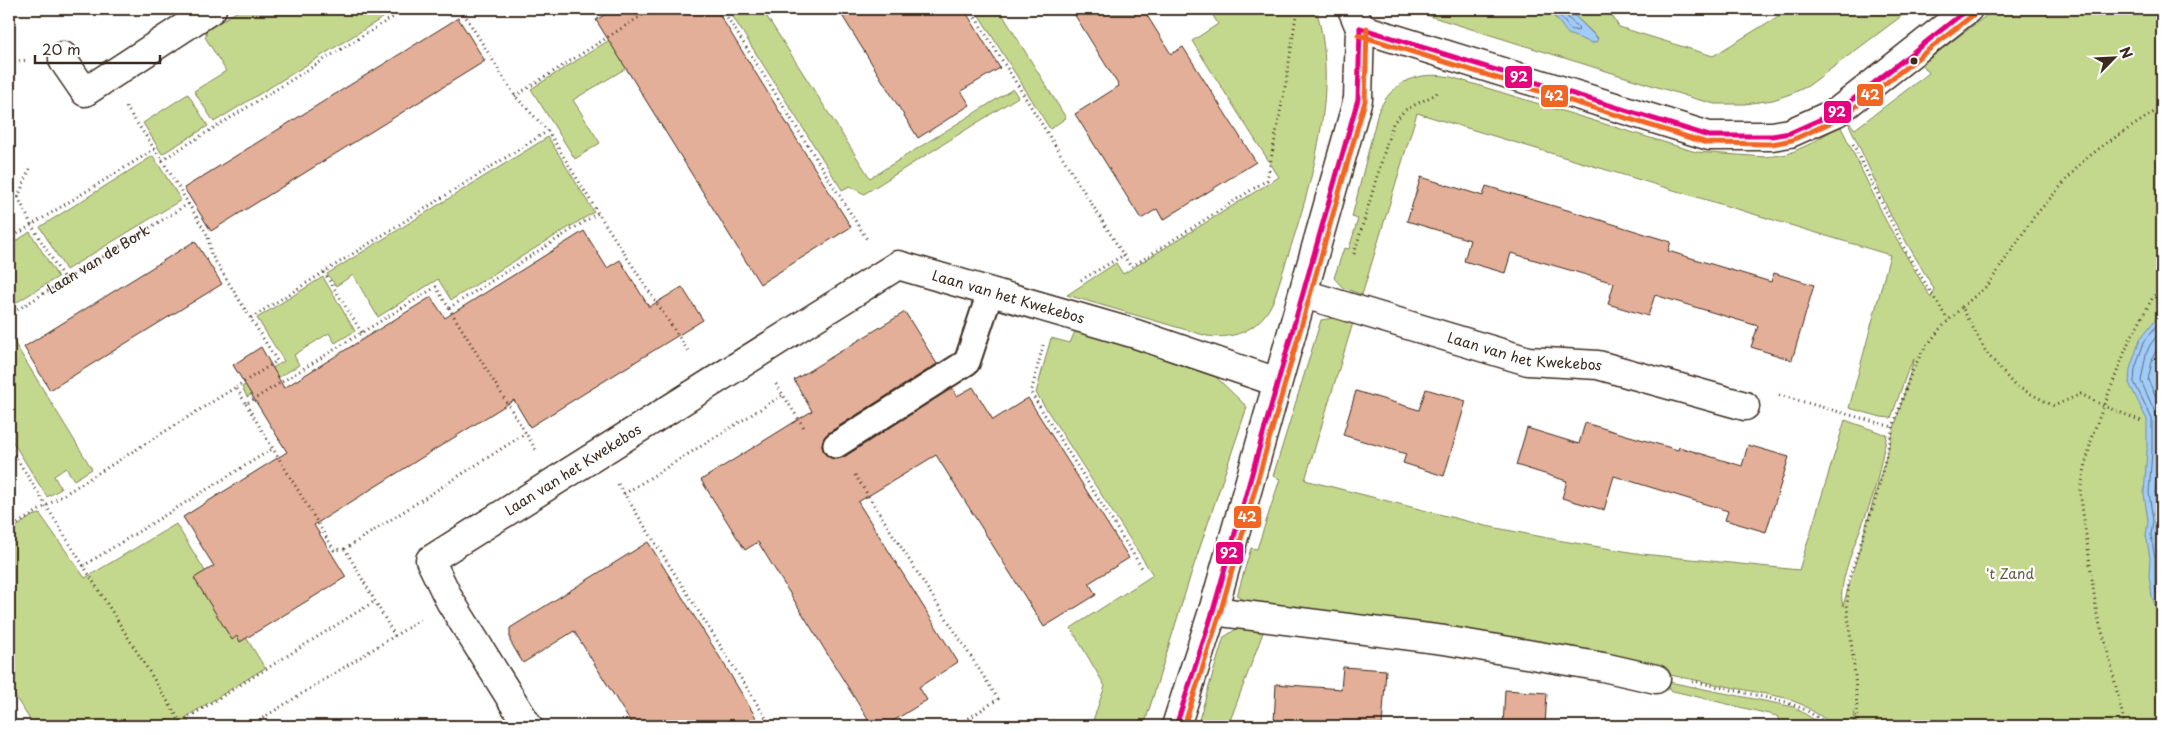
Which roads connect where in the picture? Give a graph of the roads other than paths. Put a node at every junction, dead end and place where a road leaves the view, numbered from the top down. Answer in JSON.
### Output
{"nodes":[{"id":1,"x":212,"y":9,"type":"edge"},
{"id":2,"x":1968,"y":9,"type":"edge"},
{"id":3,"x":1356,"y":18,"type":"edge"},
{"id":4,"x":63,"y":56,"type":"dead end"},
{"id":5,"x":990,"y":292,"type":"junction"},
{"id":6,"x":1304,"y":294,"type":"junction"},
{"id":7,"x":1277,"y":382,"type":"junction"},
{"id":8,"x":1745,"y":406,"type":"road end"},
{"id":9,"x":836,"y":445,"type":"road end"},
{"id":10,"x":1213,"y":611,"type":"junction"},
{"id":11,"x":1656,"y":679,"type":"road end"},
{"id":12,"x":528,"y":726,"type":"edge"},
{"id":13,"x":1176,"y":726,"type":"edge"}],
"edges":[{"from":1,"to":4,"type":"street"},
{"from":2,"to":3,"type":"street"},
{"from":3,"to":6,"type":"street"},
{"from":5,"to":7,"type":"street","name":"Laan van het Kwekebos"},
{"from":5,"to":9,"type":"lane"},
{"from":5,"to":12,"type":"street","name":"Laan van het Kwekebos"},
{"from":6,"to":7,"type":"street"},
{"from":6,"to":8,"type":"street","name":"Laan van het Kwekebos"},
{"from":7,"to":10,"type":"street"},
{"from":10,"to":11,"type":"street"},
{"from":10,"to":13,"type":"street"}]}
